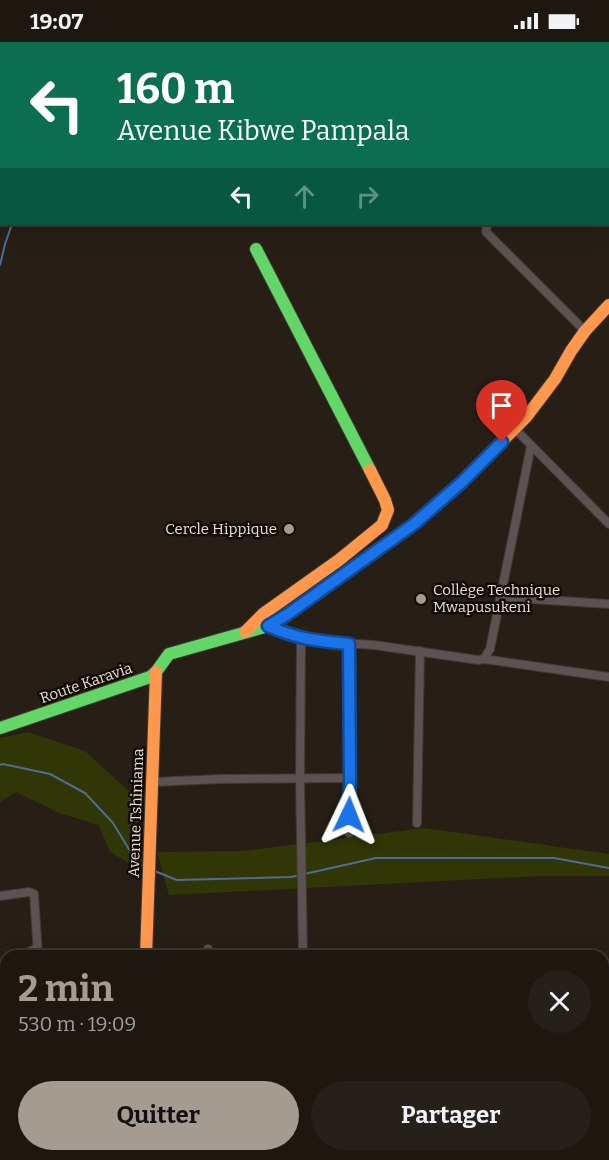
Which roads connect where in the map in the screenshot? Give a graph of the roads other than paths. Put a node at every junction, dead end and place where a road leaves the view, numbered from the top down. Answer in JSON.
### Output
{"nodes":[{"id":1,"x":486,"y":228,"type":"edge"},
{"id":2,"x":256,"y":249,"type":"dead end"},
{"id":3,"x":609,"y":305,"type":"edge"},
{"id":4,"x":585,"y":331,"type":"junction"},
{"id":5,"x":515,"y":429,"type":"junction"},
{"id":6,"x":531,"y":446,"type":"junction"},
{"id":7,"x":609,"y":524,"type":"edge"},
{"id":8,"x":500,"y":597,"type":"junction"},
{"id":9,"x":609,"y":604,"type":"edge"},
{"id":10,"x":268,"y":626,"type":"junction"},
{"id":11,"x":245,"y":632,"type":"junction"},
{"id":12,"x":301,"y":639,"type":"junction"},
{"id":13,"x":349,"y":644,"type":"junction"},
{"id":14,"x":420,"y":651,"type":"junction"},
{"id":15,"x":484,"y":659,"type":"junction"},
{"id":16,"x":156,"y":672,"type":"junction"},
{"id":17,"x":609,"y":677,"type":"edge"},
{"id":18,"x":142,"y":680,"type":"junction"},
{"id":19,"x":156,"y":688,"type":"junction"},
{"id":20,"x":0,"y":728,"type":"edge"},
{"id":21,"x":350,"y":778,"type":"junction"},
{"id":22,"x":300,"y":779,"type":"junction"},
{"id":23,"x":153,"y":782,"type":"junction"},
{"id":24,"x":417,"y":823,"type":"dead end"},
{"id":25,"x":349,"y":834,"type":"dead end"},
{"id":26,"x":0,"y":896,"type":"edge"},
{"id":27,"x":37,"y":950,"type":"edge"},
{"id":28,"x":146,"y":950,"type":"edge"},
{"id":29,"x":303,"y":950,"type":"edge"}],
"edges":[{"from":1,"to":4,"type":"street"},
{"from":2,"to":11,"type":"street"},
{"from":3,"to":4,"type":"street","name":"Route Karavia"},
{"from":4,"to":5,"type":"street","name":"Route Karavia"},
{"from":5,"to":6,"type":"street"},
{"from":5,"to":10,"type":"street","name":"Route Karavia"},
{"from":6,"to":7,"type":"street"},
{"from":6,"to":8,"type":"street"},
{"from":8,"to":9,"type":"street"},
{"from":8,"to":15,"type":"street"},
{"from":10,"to":11,"type":"street","name":"Route Karavia"},
{"from":10,"to":12,"type":"street"},
{"from":11,"to":16,"type":"street","name":"Route Karavia"},
{"from":12,"to":13,"type":"street"},
{"from":12,"to":22,"type":"street"},
{"from":13,"to":14,"type":"street"},
{"from":13,"to":21,"type":"street"},
{"from":14,"to":15,"type":"street"},
{"from":14,"to":24,"type":"street"},
{"from":15,"to":17,"type":"street"},
{"from":16,"to":18,"type":"street","name":"Route Karavia"},
{"from":16,"to":19,"type":"street","name":"Avenue Tshiniama"},
{"from":18,"to":19,"type":"street"},
{"from":18,"to":20,"type":"street","name":"Route Karavia"},
{"from":19,"to":23,"type":"street","name":"Avenue Tshiniama"},
{"from":21,"to":22,"type":"street"},
{"from":21,"to":25,"type":"street"},
{"from":22,"to":23,"type":"street"},
{"from":22,"to":29,"type":"street"},
{"from":23,"to":28,"type":"street","name":"Avenue Tshiniama"},
{"from":26,"to":27,"type":"street"}]}
